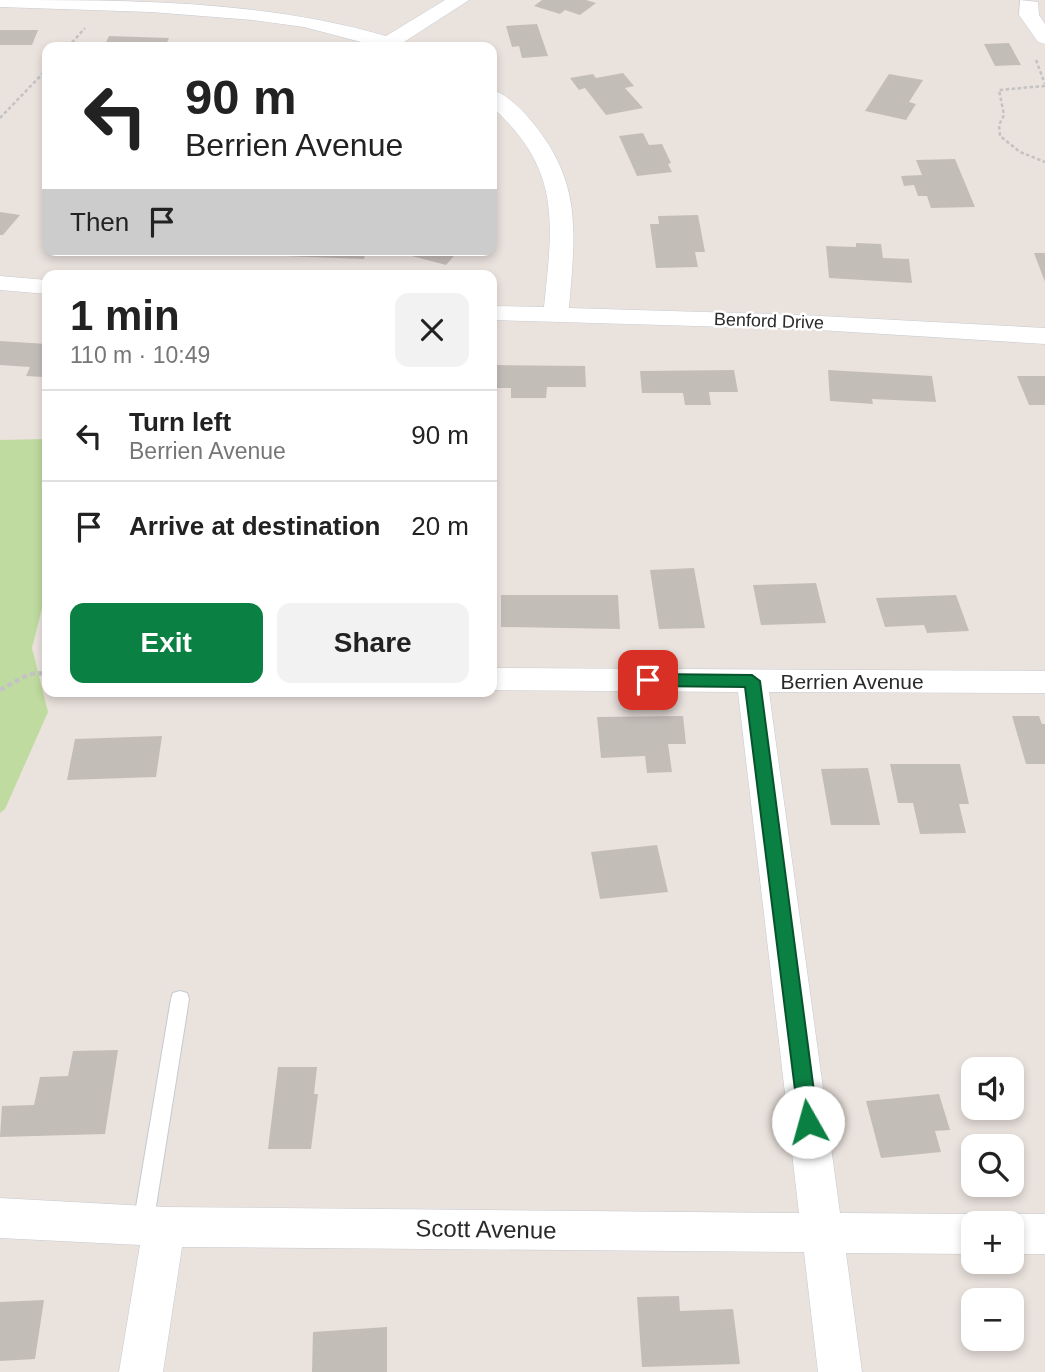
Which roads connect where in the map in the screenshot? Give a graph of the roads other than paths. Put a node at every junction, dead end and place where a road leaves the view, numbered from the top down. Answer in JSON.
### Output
{"nodes":[{"id":1,"x":459,"y":0,"type":"edge"},
{"id":2,"x":0,"y":1,"type":"edge"},
{"id":3,"x":1031,"y":2,"type":"edge"},
{"id":4,"x":1042,"y":30,"type":"edge"},
{"id":5,"x":384,"y":42,"type":"edge"},
{"id":6,"x":398,"y":42,"type":"edge"},
{"id":7,"x":497,"y":101,"type":"edge"},
{"id":8,"x":0,"y":283,"type":"edge"},
{"id":9,"x":42,"y":287,"type":"edge"},
{"id":10,"x":497,"y":313,"type":"edge"},
{"id":11,"x":556,"y":315,"type":"junction"},
{"id":12,"x":1045,"y":336,"type":"edge"},
{"id":13,"x":497,"y":679,"type":"edge"},
{"id":14,"x":752,"y":681,"type":"junction"},
{"id":15,"x":1045,"y":682,"type":"edge"},
{"id":16,"x":180,"y":999,"type":"dead end"},
{"id":17,"x":0,"y":1218,"type":"edge"},
{"id":18,"x":153,"y":1226,"type":"junction"},
{"id":19,"x":823,"y":1232,"type":"junction"},
{"id":20,"x":961,"y":1234,"type":"edge"},
{"id":21,"x":1024,"y":1234,"type":"edge"},
{"id":22,"x":1045,"y":1234,"type":"edge"},
{"id":23,"x":141,"y":1372,"type":"edge"},
{"id":24,"x":840,"y":1372,"type":"edge"}],
"edges":[{"from":1,"to":6,"type":"street"},
{"from":2,"to":5,"type":"street"},
{"from":3,"to":4,"type":"street"},
{"from":7,"to":11,"type":"street"},
{"from":8,"to":9,"type":"street"},
{"from":10,"to":11,"type":"street","name":"Benford Drive"},
{"from":11,"to":12,"type":"street","name":"Benford Drive"},
{"from":13,"to":14,"type":"street","name":"Berrien Avenue"},
{"from":14,"to":15,"type":"street","name":"Berrien Avenue"},
{"from":14,"to":19,"type":"street"},
{"from":16,"to":18,"type":"lane"},
{"from":17,"to":18,"type":"street","name":"Scott Avenue"},
{"from":18,"to":19,"type":"street","name":"Scott Avenue"},
{"from":18,"to":23,"type":"street"},
{"from":19,"to":20,"type":"street","name":"Scott Avenue"},
{"from":19,"to":24,"type":"street"},
{"from":21,"to":22,"type":"street"}]}
